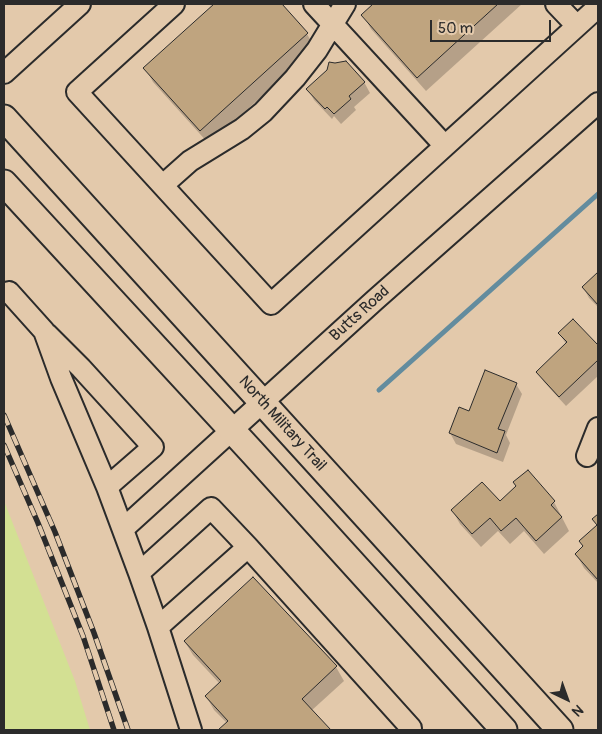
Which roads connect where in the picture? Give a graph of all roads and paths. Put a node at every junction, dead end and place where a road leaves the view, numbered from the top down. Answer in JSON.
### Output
{"nodes":[{"id":1,"x":80,"y":4,"type":"edge"},
{"id":2,"x":174,"y":4,"type":"edge"},
{"id":3,"x":314,"y":4,"type":"edge"},
{"id":4,"x":346,"y":4,"type":"edge"},
{"id":5,"x":556,"y":4,"type":"edge"},
{"id":6,"x":598,"y":7,"type":"edge"},
{"id":7,"x":332,"y":24,"type":"junction"},
{"id":8,"x":577,"y":26,"type":"junction"},
{"id":9,"x":4,"y":73,"type":"edge"},
{"id":10,"x":598,"y":102,"type":"edge"},
{"id":11,"x":4,"y":118,"type":"edge"},
{"id":12,"x":445,"y":146,"type":"junction"},
{"id":13,"x":4,"y":183,"type":"edge"},
{"id":14,"x":163,"y":185,"type":"junction"},
{"id":15,"x":9,"y":292,"type":"dead end"},
{"id":16,"x":44,"y":331,"type":"junction"},
{"id":17,"x":263,"y":402,"type":"junction"},
{"id":18,"x":598,"y":428,"type":"edge"},
{"id":19,"x":232,"y":430,"type":"junction"},
{"id":20,"x":587,"y":456,"type":"dead end"},
{"id":21,"x":107,"y":487,"type":"junction"},
{"id":22,"x":123,"y":529,"type":"junction"},
{"id":23,"x":248,"y":547,"type":"junction"},
{"id":24,"x":139,"y":573,"type":"junction"},
{"id":25,"x":158,"y":627,"type":"junction"},
{"id":26,"x":191,"y":730,"type":"edge"},
{"id":27,"x":411,"y":730,"type":"edge"},
{"id":28,"x":504,"y":730,"type":"edge"},
{"id":29,"x":560,"y":730,"type":"edge"}],
"edges":[{"from":1,"to":9,"type":"street"},
{"from":2,"to":14,"type":"street"},
{"from":3,"to":7,"type":"street"},
{"from":4,"to":7,"type":"street"},
{"from":5,"to":8,"type":"street"},
{"from":6,"to":8,"type":"street"},
{"from":7,"to":12,"type":"street"},
{"from":7,"to":14,"type":"street"},
{"from":8,"to":12,"type":"street"},
{"from":10,"to":17,"type":"street","name":"Butts Road"},
{"from":11,"to":17,"type":"main road","name":"North Military Trail"},
{"from":12,"to":14,"type":"street"},
{"from":13,"to":19,"type":"main road"},
{"from":15,"to":16,"type":"street"},
{"from":16,"to":21,"type":"street"},
{"from":16,"to":21,"type":"street"},
{"from":17,"to":19,"type":"street","name":"Butts Road"},
{"from":17,"to":29,"type":"main road","name":"North Military Trail"},
{"from":18,"to":20,"type":"street"},
{"from":19,"to":22,"type":"street","name":"Butts Road"},
{"from":19,"to":28,"type":"main road"},
{"from":21,"to":22,"type":"street"},
{"from":22,"to":24,"type":"street"},
{"from":23,"to":24,"type":"street"},
{"from":23,"to":25,"type":"street"},
{"from":23,"to":27,"type":"street"},
{"from":24,"to":25,"type":"street"},
{"from":25,"to":26,"type":"street"}]}
